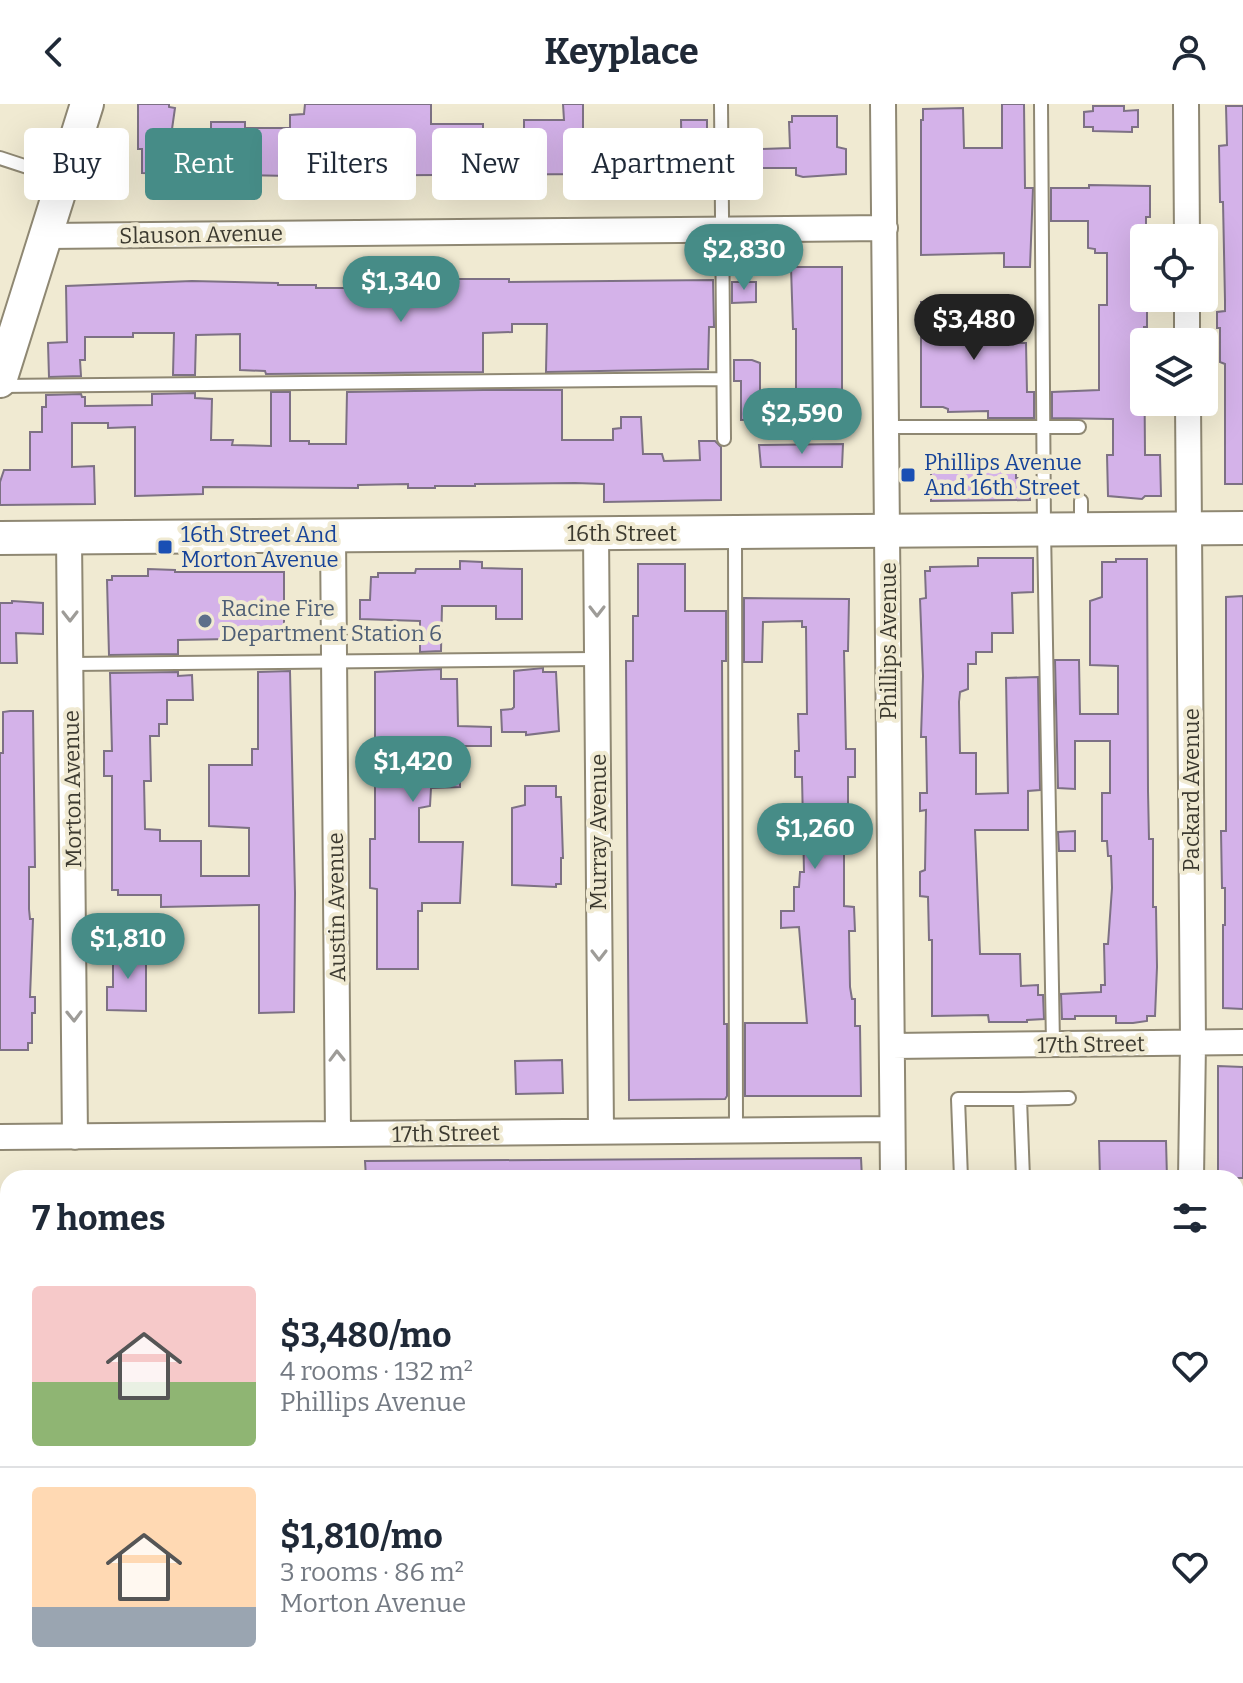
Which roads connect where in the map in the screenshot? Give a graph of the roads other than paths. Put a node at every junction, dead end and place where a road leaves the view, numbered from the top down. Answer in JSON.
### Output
{"nodes":[{"id":1,"x":87,"y":104,"type":"edge"},
{"id":2,"x":721,"y":104,"type":"edge"},
{"id":3,"x":883,"y":104,"type":"edge"},
{"id":4,"x":1041,"y":104,"type":"edge"},
{"id":5,"x":1186,"y":104,"type":"edge"},
{"id":6,"x":80,"y":128,"type":"edge"},
{"id":7,"x":0,"y":158,"type":"edge"},
{"id":8,"x":24,"y":166,"type":"edge"},
{"id":9,"x":57,"y":200,"type":"edge"},
{"id":10,"x":1187,"y":224,"type":"edge"},
{"id":11,"x":885,"y":228,"type":"junction"},
{"id":12,"x":721,"y":230,"type":"junction"},
{"id":13,"x":46,"y":236,"type":"junction"},
{"id":14,"x":723,"y":379,"type":"junction"},
{"id":15,"x":0,"y":383,"type":"edge"},
{"id":16,"x":1188,"y":416,"type":"edge"},
{"id":17,"x":886,"y":427,"type":"junction"},
{"id":18,"x":1043,"y":427,"type":"junction"},
{"id":19,"x":1079,"y":427,"type":"dead end"},
{"id":20,"x":724,"y":439,"type":"dead end"},
{"id":21,"x":1189,"y":528,"type":"junction"},
{"id":22,"x":1243,"y":528,"type":"edge"},
{"id":23,"x":1044,"y":529,"type":"junction"},
{"id":24,"x":887,"y":531,"type":"junction"},
{"id":25,"x":735,"y":532,"type":"junction"},
{"id":26,"x":596,"y":533,"type":"junction"},
{"id":27,"x":333,"y":535,"type":"junction"},
{"id":28,"x":0,"y":538,"type":"edge"},
{"id":29,"x":69,"y":538,"type":"junction"},
{"id":30,"x":597,"y":659,"type":"junction"},
{"id":31,"x":333,"y":661,"type":"junction"},
{"id":32,"x":70,"y":664,"type":"junction"},
{"id":33,"x":1243,"y":1042,"type":"edge"},
{"id":34,"x":1193,"y":1043,"type":"junction"},
{"id":35,"x":1053,"y":1044,"type":"junction"},
{"id":36,"x":892,"y":1046,"type":"junction"},
{"id":37,"x":1069,"y":1098,"type":"dead end"},
{"id":38,"x":1020,"y":1099,"type":"junction"},
{"id":39,"x":892,"y":1129,"type":"junction"},
{"id":40,"x":736,"y":1130,"type":"junction"},
{"id":41,"x":601,"y":1131,"type":"junction"},
{"id":42,"x":338,"y":1134,"type":"junction"},
{"id":43,"x":0,"y":1137,"type":"edge"},
{"id":44,"x":75,"y":1137,"type":"junction"},
{"id":45,"x":893,"y":1170,"type":"edge"},
{"id":46,"x":961,"y":1170,"type":"edge"},
{"id":47,"x":1023,"y":1170,"type":"edge"},
{"id":48,"x":1191,"y":1170,"type":"edge"}],
"edges":[{"from":1,"to":6,"type":"street"},
{"from":2,"to":12,"type":"lane"},
{"from":3,"to":11,"type":"street","name":"Phillips Avenue"},
{"from":4,"to":18,"type":"lane"},
{"from":5,"to":10,"type":"street"},
{"from":7,"to":8,"type":"lane"},
{"from":9,"to":13,"type":"street"},
{"from":11,"to":12,"type":"street","name":"Slauson Avenue"},
{"from":11,"to":17,"type":"street","name":"Phillips Avenue"},
{"from":12,"to":13,"type":"street","name":"Slauson Avenue"},
{"from":12,"to":14,"type":"lane"},
{"from":13,"to":15,"type":"street"},
{"from":14,"to":15,"type":"lane"},
{"from":14,"to":20,"type":"lane"},
{"from":16,"to":21,"type":"street","name":"Packard Avenue"},
{"from":17,"to":18,"type":"lane"},
{"from":17,"to":24,"type":"street","name":"Phillips Avenue"},
{"from":18,"to":19,"type":"lane"},
{"from":18,"to":23,"type":"lane"},
{"from":21,"to":22,"type":"street","name":"16th Street"},
{"from":21,"to":23,"type":"street","name":"16th Street"},
{"from":21,"to":34,"type":"street","name":"Packard Avenue"},
{"from":23,"to":24,"type":"street","name":"16th Street"},
{"from":23,"to":35,"type":"lane"},
{"from":24,"to":25,"type":"street","name":"16th Street"},
{"from":24,"to":36,"type":"street","name":"Phillips Avenue"},
{"from":25,"to":26,"type":"street","name":"16th Street"},
{"from":25,"to":40,"type":"lane"},
{"from":26,"to":27,"type":"street","name":"16th Street"},
{"from":26,"to":30,"type":"street","name":"Murray Avenue","one_way":true},
{"from":27,"to":29,"type":"street","name":"16th Street"},
{"from":27,"to":31,"type":"street","name":"Austin Avenue"},
{"from":28,"to":29,"type":"street","name":"16th Street"},
{"from":29,"to":32,"type":"street","name":"Morton Avenue","one_way":true},
{"from":30,"to":31,"type":"lane"},
{"from":30,"to":41,"type":"street","name":"Murray Avenue","one_way":true},
{"from":31,"to":32,"type":"lane"},
{"from":42,"to":31,"type":"street","name":"Austin Avenue","one_way":true},
{"from":32,"to":44,"type":"street","name":"Morton Avenue","one_way":true},
{"from":33,"to":34,"type":"street","name":"17th Street"},
{"from":34,"to":35,"type":"street","name":"17th Street"},
{"from":34,"to":48,"type":"street","name":"Packard Avenue"},
{"from":35,"to":36,"type":"street","name":"17th Street"},
{"from":36,"to":39,"type":"street","name":"Phillips Avenue"},
{"from":37,"to":38,"type":"lane"},
{"from":38,"to":46,"type":"lane"},
{"from":38,"to":47,"type":"lane"},
{"from":39,"to":40,"type":"street","name":"17th Street"},
{"from":39,"to":45,"type":"street","name":"Phillips Avenue"},
{"from":40,"to":41,"type":"street","name":"17th Street"},
{"from":41,"to":42,"type":"street","name":"17th Street"},
{"from":42,"to":44,"type":"street","name":"17th Street"},
{"from":43,"to":44,"type":"street","name":"17th Street"}]}
